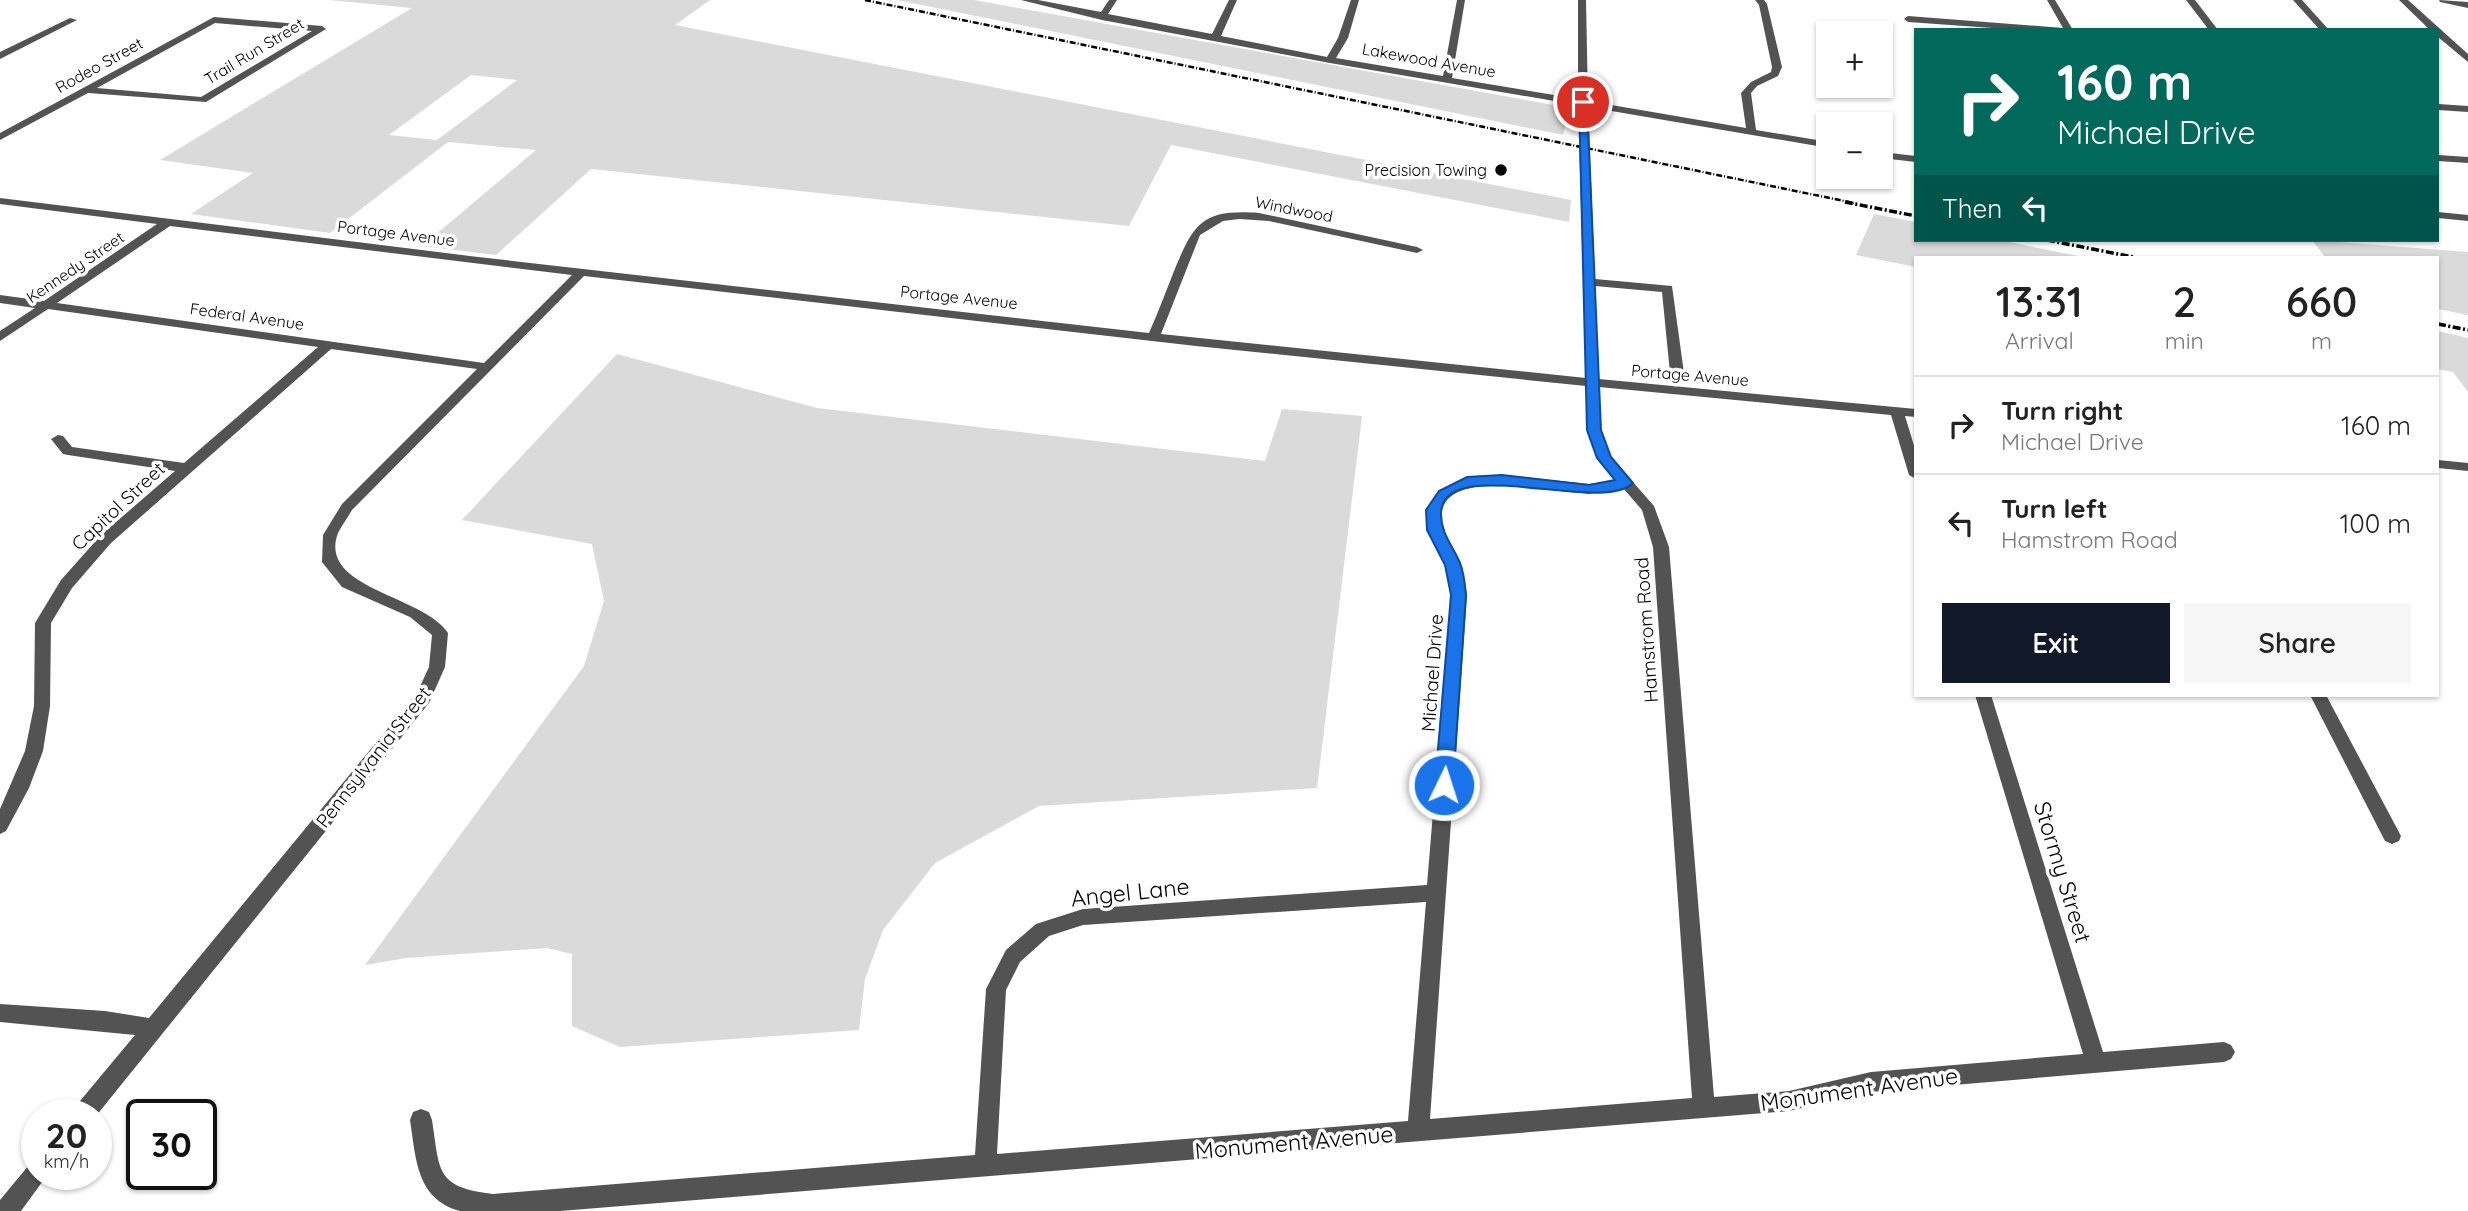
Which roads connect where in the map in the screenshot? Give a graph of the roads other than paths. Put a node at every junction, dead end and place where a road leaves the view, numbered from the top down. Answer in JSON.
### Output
{"nodes":[{"id":1,"x":1025,"y":0,"type":"edge"},
{"id":2,"x":1113,"y":0,"type":"edge"},
{"id":3,"x":1233,"y":0,"type":"edge"},
{"id":4,"x":1356,"y":0,"type":"edge"},
{"id":5,"x":1461,"y":0,"type":"edge"},
{"id":6,"x":1583,"y":0,"type":"edge"},
{"id":7,"x":1759,"y":0,"type":"edge"},
{"id":8,"x":2051,"y":0,"type":"edge"},
{"id":9,"x":2190,"y":0,"type":"edge"},
{"id":10,"x":2297,"y":0,"type":"edge"},
{"id":11,"x":2403,"y":0,"type":"edge"},
{"id":12,"x":2443,"y":0,"type":"edge"},
{"id":13,"x":2468,"y":5,"type":"edge"},
{"id":14,"x":1102,"y":17,"type":"junction"},
{"id":15,"x":1908,"y":19,"type":"dead end"},
{"id":16,"x":74,"y":20,"type":"dead end"},
{"id":17,"x":2034,"y":28,"type":"edge"},
{"id":18,"x":2068,"y":28,"type":"edge"},
{"id":19,"x":2212,"y":28,"type":"edge"},
{"id":20,"x":2323,"y":28,"type":"edge"},
{"id":21,"x":2434,"y":28,"type":"edge"},
{"id":22,"x":322,"y":29,"type":"joint"},
{"id":23,"x":2439,"y":33,"type":"edge"},
{"id":24,"x":1215,"y":38,"type":"junction"},
{"id":25,"x":0,"y":57,"type":"edge"},
{"id":26,"x":2468,"y":59,"type":"edge"},
{"id":27,"x":1330,"y":60,"type":"junction"},
{"id":28,"x":1447,"y":79,"type":"junction"},
{"id":29,"x":87,"y":90,"type":"junction"},
{"id":30,"x":1583,"y":102,"type":"junction"},
{"id":31,"x":2439,"y":107,"type":"edge"},
{"id":32,"x":2468,"y":109,"type":"edge"},
{"id":33,"x":1751,"y":130,"type":"junction"},
{"id":34,"x":0,"y":137,"type":"edge"},
{"id":35,"x":1816,"y":142,"type":"edge"},
{"id":36,"x":1893,"y":156,"type":"edge"},
{"id":37,"x":2442,"y":158,"type":"edge"},
{"id":38,"x":1914,"y":159,"type":"edge"},
{"id":39,"x":2468,"y":160,"type":"edge"},
{"id":40,"x":0,"y":201,"type":"edge"},
{"id":41,"x":2439,"y":215,"type":"edge"},
{"id":42,"x":2468,"y":218,"type":"edge"},
{"id":43,"x":168,"y":222,"type":"junction"},
{"id":44,"x":1417,"y":250,"type":"dead end"},
{"id":45,"x":582,"y":273,"type":"junction"},
{"id":46,"x":1590,"y":282,"type":"junction"},
{"id":47,"x":0,"y":299,"type":"edge"},
{"id":48,"x":47,"y":306,"type":"junction"},
{"id":49,"x":0,"y":337,"type":"edge"},
{"id":50,"x":1154,"y":337,"type":"junction"},
{"id":51,"x":328,"y":345,"type":"junction"},
{"id":52,"x":488,"y":367,"type":"junction"},
{"id":53,"x":1677,"y":373,"type":"dead end"},
{"id":54,"x":1594,"y":383,"type":"junction"},
{"id":55,"x":1897,"y":411,"type":"junction"},
{"id":56,"x":1914,"y":413,"type":"edge"},
{"id":57,"x":58,"y":439,"type":"dead end"},
{"id":58,"x":2439,"y":464,"type":"edge"},
{"id":59,"x":2468,"y":467,"type":"edge"},
{"id":60,"x":187,"y":468,"type":"junction"},
{"id":61,"x":1914,"y":468,"type":"edge"},
{"id":62,"x":1625,"y":483,"type":"junction"},
{"id":63,"x":1984,"y":697,"type":"edge"},
{"id":64,"x":2319,"y":697,"type":"edge"},
{"id":65,"x":0,"y":826,"type":"edge"},
{"id":66,"x":2392,"y":836,"type":"dead end"},
{"id":67,"x":1436,"y":893,"type":"junction"},
{"id":68,"x":0,"y":1013,"type":"edge"},
{"id":69,"x":153,"y":1028,"type":"junction"},
{"id":70,"x":2224,"y":1052,"type":"dead end"},
{"id":71,"x":2096,"y":1063,"type":"junction"},
{"id":72,"x":96,"y":1099,"type":"edge"},
{"id":73,"x":1704,"y":1108,"type":"junction"},
{"id":74,"x":421,"y":1120,"type":"dead end"},
{"id":75,"x":1418,"y":1132,"type":"junction"},
{"id":76,"x":985,"y":1167,"type":"junction"},
{"id":77,"x":23,"y":1190,"type":"edge"},
{"id":78,"x":6,"y":1211,"type":"edge"}],
"edges":[{"from":1,"to":14,"type":"street","name":"Lakewood Avenue"},
{"from":2,"to":14,"type":"street"},
{"from":3,"to":24,"type":"street"},
{"from":4,"to":27,"type":"street"},
{"from":5,"to":28,"type":"street"},
{"from":6,"to":30,"type":"street","name":"Hamstrom Road"},
{"from":7,"to":33,"type":"street"},
{"from":8,"to":18,"type":"street"},
{"from":9,"to":19,"type":"street"},
{"from":10,"to":20,"type":"street"},
{"from":11,"to":21,"type":"street"},
{"from":12,"to":13,"type":"street"},
{"from":14,"to":24,"type":"street","name":"Lakewood Avenue"},
{"from":15,"to":17,"type":"street"},
{"from":16,"to":25,"type":"street"},
{"from":22,"to":29,"type":"street","name":"Rodeo Street"},
{"from":22,"to":29,"type":"street","name":"Trail Run Street"},
{"from":23,"to":26,"type":"street"},
{"from":24,"to":27,"type":"street","name":"Lakewood Avenue"},
{"from":27,"to":28,"type":"street","name":"Lakewood Avenue"},
{"from":28,"to":30,"type":"street","name":"Lakewood Avenue"},
{"from":29,"to":34,"type":"street","name":"Rodeo Street"},
{"from":30,"to":33,"type":"street","name":"Lakewood Avenue"},
{"from":30,"to":46,"type":"street","name":"Hamstrom Road"},
{"from":31,"to":32,"type":"street"},
{"from":33,"to":35,"type":"street","name":"Lakewood Avenue"},
{"from":36,"to":38,"type":"street"},
{"from":37,"to":39,"type":"street"},
{"from":40,"to":43,"type":"street","name":"Portage Avenue"},
{"from":41,"to":42,"type":"street"},
{"from":43,"to":45,"type":"street","name":"Portage Avenue"},
{"from":43,"to":48,"type":"street","name":"Kennedy Street"},
{"from":44,"to":50,"type":"street","name":"Windwood"},
{"from":45,"to":50,"type":"street","name":"Portage Avenue"},
{"from":45,"to":52,"type":"street","name":"Pennsylvania Street"},
{"from":46,"to":53,"type":"street"},
{"from":46,"to":54,"type":"street","name":"Hamstrom Road"},
{"from":47,"to":48,"type":"street","name":"Federal Avenue"},
{"from":48,"to":49,"type":"street","name":"Kennedy Street"},
{"from":48,"to":51,"type":"street","name":"Federal Avenue"},
{"from":50,"to":54,"type":"street","name":"Portage Avenue"},
{"from":51,"to":52,"type":"street","name":"Federal Avenue"},
{"from":51,"to":60,"type":"street","name":"Capitol Street"},
{"from":52,"to":69,"type":"street","name":"Pennsylvania Street"},
{"from":54,"to":55,"type":"street","name":"Portage Avenue"},
{"from":54,"to":62,"type":"street","name":"Hamstrom Road"},
{"from":55,"to":56,"type":"street","name":"Portage Avenue"},
{"from":55,"to":61,"type":"street"},
{"from":57,"to":60,"type":"street"},
{"from":58,"to":59,"type":"street"},
{"from":60,"to":65,"type":"street","name":"Capitol Street"},
{"from":62,"to":67,"type":"street","name":"Michael Drive"},
{"from":62,"to":73,"type":"street","name":"Hamstrom Road"},
{"from":63,"to":71,"type":"street","name":"Stormy Street"},
{"from":64,"to":66,"type":"street"},
{"from":67,"to":75,"type":"street","name":"Michael Drive"},
{"from":67,"to":76,"type":"street","name":"Angel Lane"},
{"from":68,"to":69,"type":"street"},
{"from":69,"to":72,"type":"street","name":"Pennsylvania Street"},
{"from":70,"to":71,"type":"street","name":"Monument Avenue"},
{"from":71,"to":73,"type":"street","name":"Monument Avenue"},
{"from":73,"to":75,"type":"street","name":"Monument Avenue"},
{"from":74,"to":76,"type":"street","name":"Monument Avenue"},
{"from":75,"to":76,"type":"street","name":"Monument Avenue"},
{"from":77,"to":78,"type":"street"}]}
